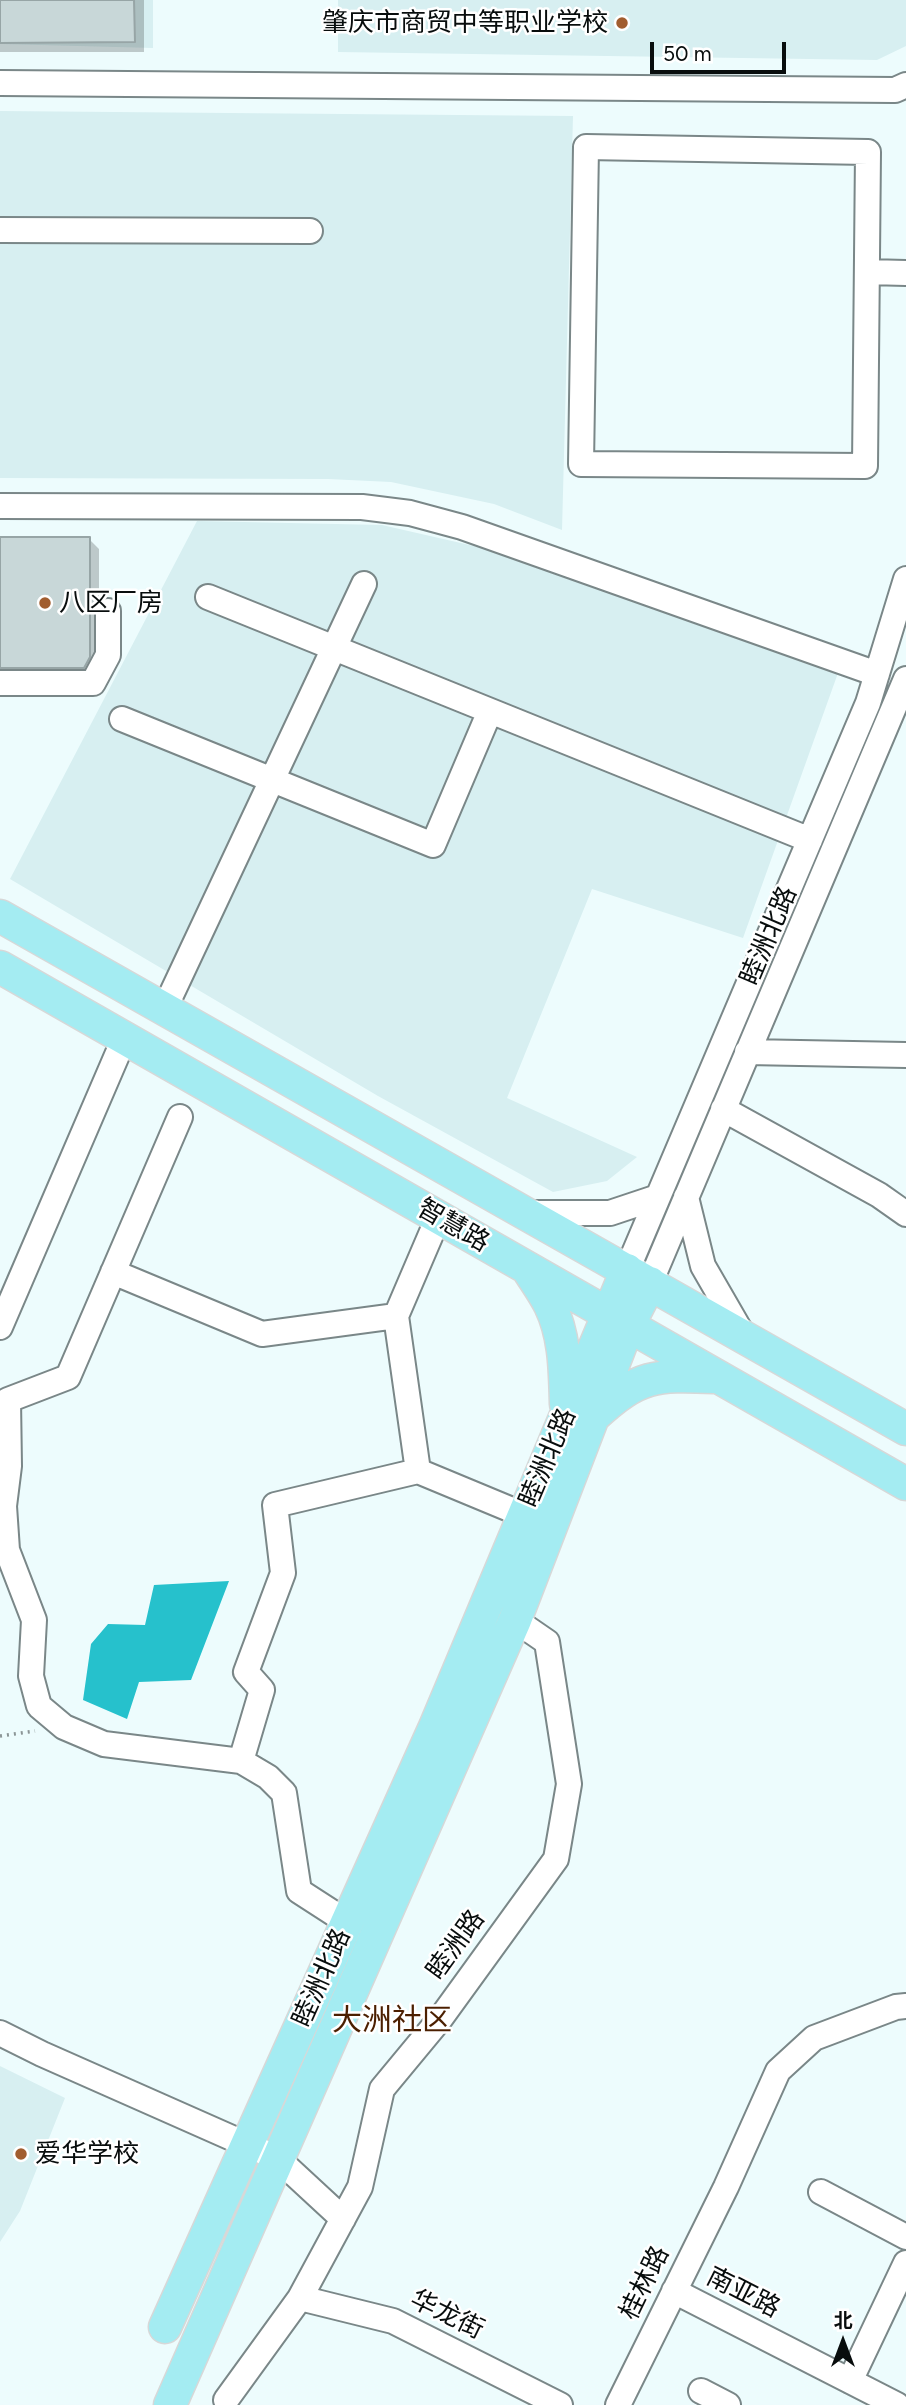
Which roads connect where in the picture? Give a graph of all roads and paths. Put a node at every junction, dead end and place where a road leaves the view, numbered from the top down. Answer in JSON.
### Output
{"nodes":[{"id":1,"x":0,"y":83,"type":"edge"},
{"id":2,"x":902,"y":90,"type":"edge"},
{"id":3,"x":0,"y":230,"type":"edge"},
{"id":4,"x":310,"y":231,"type":"dead end"},
{"id":5,"x":868,"y":272,"type":"junction"},
{"id":6,"x":906,"y":272,"type":"edge"},
{"id":7,"x":0,"y":506,"type":"edge"},
{"id":8,"x":906,"y":579,"type":"edge"},
{"id":9,"x":364,"y":584,"type":"dead end"},
{"id":10,"x":208,"y":597,"type":"dead end"},
{"id":11,"x":108,"y":611,"type":"dead end"},
{"id":12,"x":334,"y":648,"type":"junction"},
{"id":13,"x":877,"y":674,"type":"junction"},
{"id":14,"x":906,"y":678,"type":"edge"},
{"id":15,"x":0,"y":683,"type":"edge"},
{"id":16,"x":490,"y":711,"type":"junction"},
{"id":17,"x":122,"y":719,"type":"dead end"},
{"id":18,"x":272,"y":780,"type":"junction"},
{"id":19,"x":810,"y":840,"type":"junction"},
{"id":20,"x":0,"y":916,"type":"edge"},
{"id":21,"x":0,"y":967,"type":"edge"},
{"id":22,"x":88,"y":967,"type":"junction"},
{"id":23,"x":66,"y":1006,"type":"junction"},
{"id":24,"x":164,"y":1010,"type":"junction"},
{"id":25,"x":124,"y":1039,"type":"junction"},
{"id":26,"x":747,"y":1052,"type":"junction"},
{"id":27,"x":906,"y":1055,"type":"edge"},
{"id":28,"x":723,"y":1109,"type":"junction"},
{"id":29,"x":180,"y":1117,"type":"dead end"},
{"id":30,"x":658,"y":1196,"type":"junction"},
{"id":31,"x":686,"y":1196,"type":"junction"},
{"id":32,"x":525,"y":1213,"type":"junction"},
{"id":33,"x":906,"y":1214,"type":"edge"},
{"id":34,"x":438,"y":1218,"type":"junction"},
{"id":35,"x":529,"y":1270,"type":"junction"},
{"id":36,"x":113,"y":1272,"type":"junction"},
{"id":37,"x":638,"y":1277,"type":"junction"},
{"id":38,"x":396,"y":1316,"type":"junction"},
{"id":39,"x":618,"y":1320,"type":"junction"},
{"id":40,"x":0,"y":1327,"type":"edge"},
{"id":41,"x":744,"y":1337,"type":"junction"},
{"id":42,"x":718,"y":1377,"type":"junction"},
{"id":43,"x":580,"y":1416,"type":"junction"},
{"id":44,"x":906,"y":1429,"type":"edge"},
{"id":45,"x":418,"y":1471,"type":"junction"},
{"id":46,"x":906,"y":1484,"type":"edge"},
{"id":47,"x":524,"y":1515,"type":"junction"},
{"id":48,"x":515,"y":1620,"type":"junction"},
{"id":49,"x":64,"y":1727,"type":"junction"},
{"id":50,"x":0,"y":1736,"type":"edge"},
{"id":51,"x":241,"y":1761,"type":"junction"},
{"id":52,"x":347,"y":1922,"type":"junction"},
{"id":53,"x":906,"y":2006,"type":"edge"},
{"id":54,"x":0,"y":2033,"type":"edge"},
{"id":55,"x":247,"y":2144,"type":"junction"},
{"id":56,"x":277,"y":2158,"type":"junction"},
{"id":57,"x":821,"y":2192,"type":"dead end"},
{"id":58,"x":343,"y":2219,"type":"junction"},
{"id":59,"x":906,"y":2236,"type":"edge"},
{"id":60,"x":906,"y":2263,"type":"edge"},
{"id":61,"x":674,"y":2291,"type":"junction"},
{"id":62,"x":300,"y":2298,"type":"junction"},
{"id":63,"x":165,"y":2327,"type":"dead end"},
{"id":64,"x":850,"y":2381,"type":"junction"},
{"id":65,"x":701,"y":2391,"type":"dead end"},
{"id":66,"x":226,"y":2400,"type":"dead end"},
{"id":67,"x":173,"y":2402,"type":"edge"},
{"id":68,"x":560,"y":2405,"type":"edge"},
{"id":69,"x":618,"y":2405,"type":"edge"},
{"id":70,"x":728,"y":2405,"type":"edge"},
{"id":71,"x":897,"y":2405,"type":"edge"}],
"edges":[{"from":1,"to":2,"type":"street"},
{"from":3,"to":4,"type":"street"},
{"from":5,"to":5,"type":"street"},
{"from":5,"to":6,"type":"street"},
{"from":7,"to":13,"type":"street"},
{"from":8,"to":13,"type":"street","name":"睦洲北路"},
{"from":9,"to":12,"type":"street"},
{"from":10,"to":12,"type":"street"},
{"from":11,"to":15,"type":"street"},
{"from":12,"to":16,"type":"street"},
{"from":12,"to":18,"type":"street"},
{"from":13,"to":19,"type":"street","name":"睦洲北路"},
{"from":14,"to":26,"type":"street","name":"睦洲北路"},
{"from":16,"to":18,"type":"street"},
{"from":16,"to":19,"type":"street"},
{"from":17,"to":18,"type":"street"},
{"from":18,"to":24,"type":"street"},
{"from":19,"to":30,"type":"street","name":"睦洲北路"},
{"from":20,"to":22,"type":"main road","name":"智慧路"},
{"from":21,"to":23,"type":"main road","name":"智慧路"},
{"from":22,"to":23,"type":"main road"},
{"from":22,"to":24,"type":"main road","name":"智慧路"},
{"from":23,"to":25,"type":"main road","name":"智慧路"},
{"from":24,"to":32,"type":"main road","name":"智慧路"},
{"from":25,"to":34,"type":"main road","name":"智慧路"},
{"from":25,"to":40,"type":"street"},
{"from":26,"to":27,"type":"street"},
{"from":26,"to":28,"type":"street","name":"睦洲北路"},
{"from":28,"to":31,"type":"street","name":"睦洲北路"},
{"from":28,"to":33,"type":"street"},
{"from":29,"to":36,"type":"street"},
{"from":30,"to":32,"type":"street"},
{"from":30,"to":37,"type":"street","name":"睦洲北路"},
{"from":31,"to":37,"type":"street","name":"睦洲北路"},
{"from":31,"to":41,"type":"street"},
{"from":32,"to":37,"type":"main road","name":"智慧路"},
{"from":34,"to":35,"type":"main road","name":"智慧路"},
{"from":34,"to":38,"type":"street"},
{"from":35,"to":39,"type":"main road","name":"智慧路"},
{"from":35,"to":43,"type":"main road"},
{"from":36,"to":38,"type":"street"},
{"from":36,"to":49,"type":"street"},
{"from":37,"to":39,"type":"main road","name":"睦洲北路"},
{"from":37,"to":41,"type":"main road","name":"智慧路"},
{"from":38,"to":45,"type":"street"},
{"from":39,"to":42,"type":"main road","name":"智慧路"},
{"from":39,"to":43,"type":"main road","name":"睦洲北路"},
{"from":41,"to":44,"type":"main road","name":"智慧路"},
{"from":42,"to":43,"type":"main road"},
{"from":42,"to":46,"type":"main road","name":"智慧路"},
{"from":43,"to":47,"type":"main road","name":"睦洲北路"},
{"from":43,"to":48,"type":"main road","name":"睦洲北路"},
{"from":45,"to":47,"type":"street"},
{"from":45,"to":51,"type":"street"},
{"from":47,"to":52,"type":"main road","name":"睦洲北路"},
{"from":48,"to":56,"type":"main road","name":"睦洲北路"},
{"from":48,"to":58,"type":"street","name":"睦洲路"},
{"from":49,"to":50,"type":"path"},
{"from":49,"to":51,"type":"street"},
{"from":51,"to":52,"type":"street"},
{"from":52,"to":55,"type":"main road","name":"睦洲北路"},
{"from":53,"to":61,"type":"street","name":"桂林路"},
{"from":54,"to":55,"type":"street"},
{"from":55,"to":56,"type":"street"},
{"from":55,"to":63,"type":"main road","name":"睦洲北路"},
{"from":56,"to":58,"type":"street"},
{"from":56,"to":67,"type":"main road","name":"睦洲北路"},
{"from":57,"to":59,"type":"street"},
{"from":58,"to":62,"type":"street","name":"睦洲路"},
{"from":60,"to":64,"type":"street"},
{"from":61,"to":64,"type":"street","name":"南亚路"},
{"from":61,"to":69,"type":"street","name":"桂林路"},
{"from":62,"to":66,"type":"street","name":"睦洲路"},
{"from":62,"to":68,"type":"street","name":"华龙街"},
{"from":64,"to":71,"type":"street","name":"南亚路"},
{"from":65,"to":70,"type":"street"}]}
